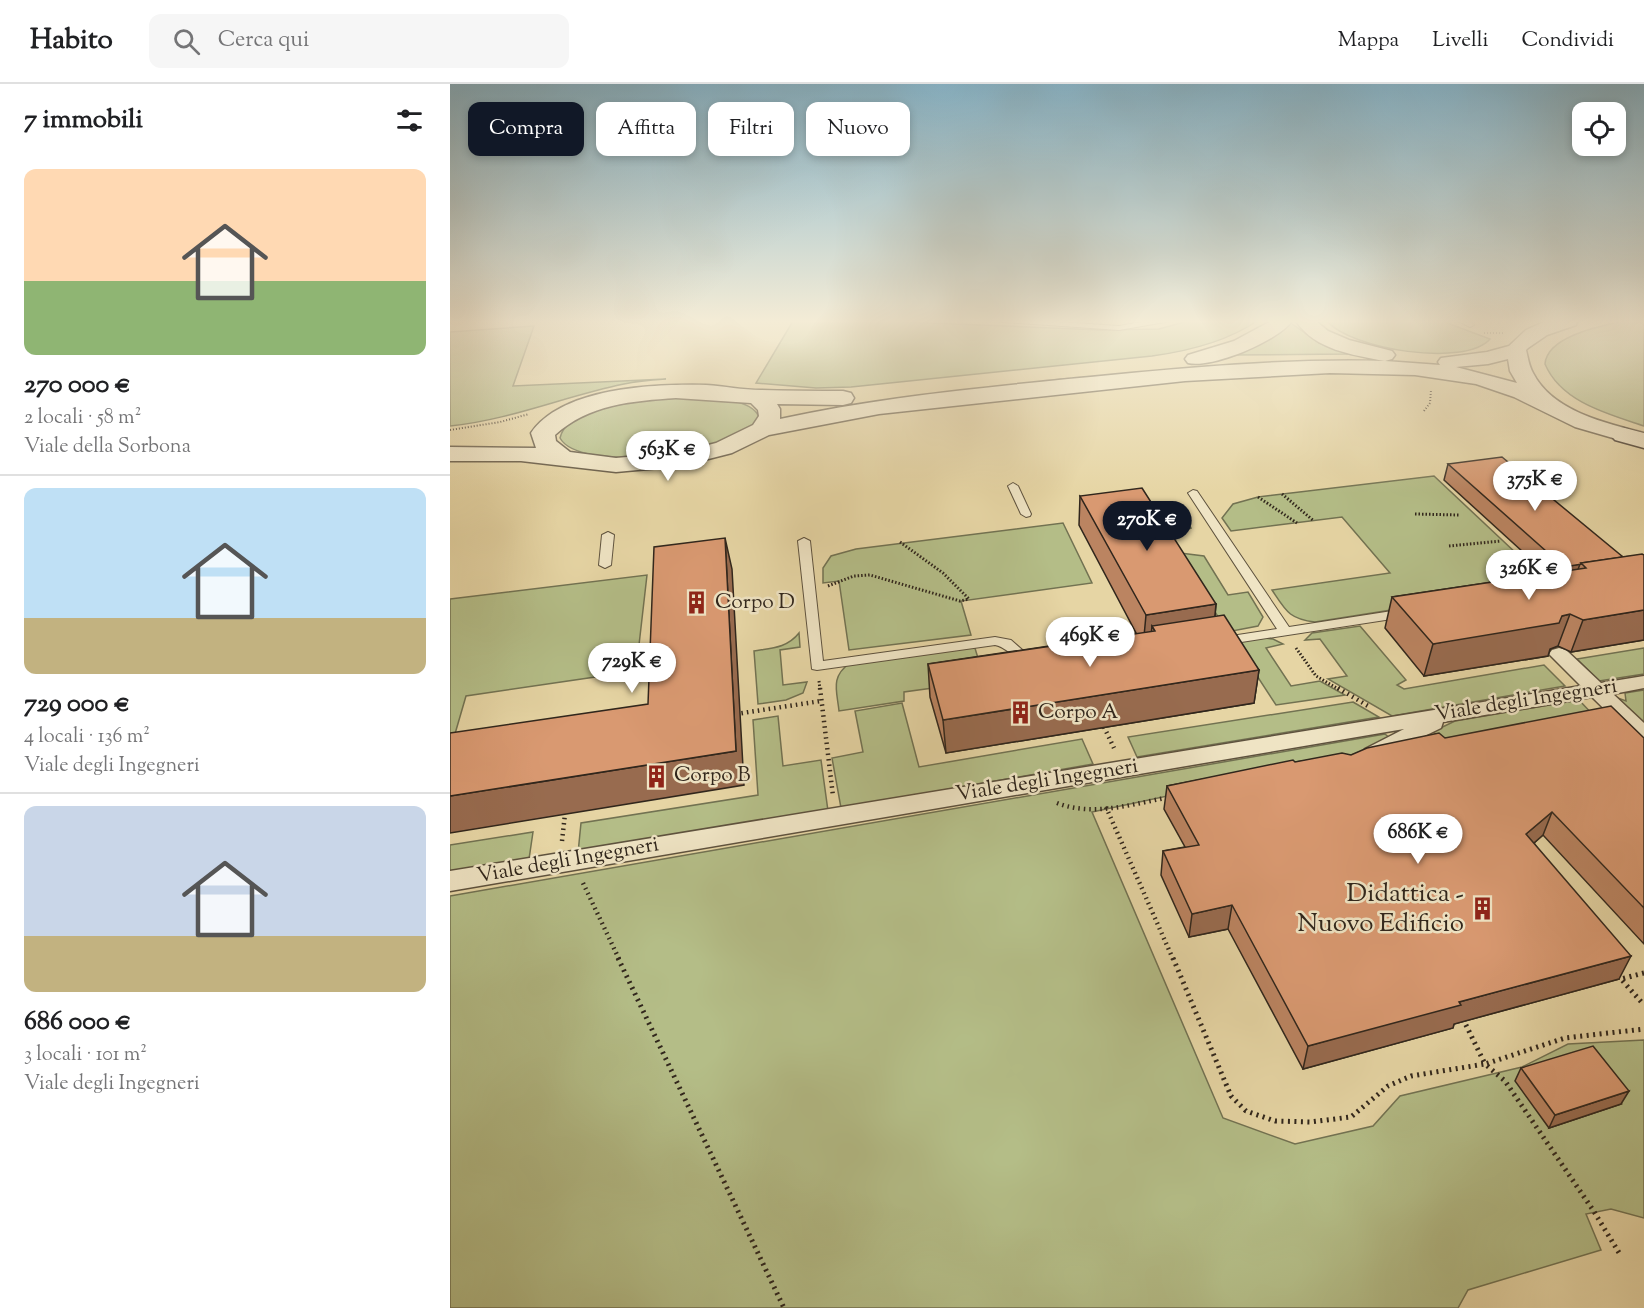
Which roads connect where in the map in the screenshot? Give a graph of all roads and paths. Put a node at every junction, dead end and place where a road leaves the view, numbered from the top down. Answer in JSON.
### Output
{"nodes":[{"id":1,"x":1043,"y":378,"type":"edge"},
{"id":2,"x":1142,"y":378,"type":"edge"},
{"id":3,"x":1477,"y":378,"type":"edge"},
{"id":4,"x":1525,"y":378,"type":"edge"},
{"id":5,"x":758,"y":397,"type":"junction"},
{"id":6,"x":1546,"y":404,"type":"junction"},
{"id":7,"x":580,"y":408,"type":"junction"},
{"id":8,"x":762,"y":430,"type":"junction"},
{"id":9,"x":1637,"y":439,"type":"edge"},
{"id":10,"x":450,"y":441,"type":"edge"},
{"id":11,"x":450,"y":454,"type":"edge"},
{"id":12,"x":562,"y":458,"type":"junction"},
{"id":13,"x":1013,"y":486,"type":"dead end"},
{"id":14,"x":1192,"y":494,"type":"dead end"},
{"id":15,"x":1282,"y":494,"type":"dead end"},
{"id":16,"x":1258,"y":497,"type":"dead end"},
{"id":17,"x":1026,"y":514,"type":"dead end"},
{"id":18,"x":1415,"y":514,"type":"dead end"},
{"id":19,"x":1459,"y":515,"type":"dead end"},
{"id":20,"x":1314,"y":520,"type":"dead end"},
{"id":21,"x":1297,"y":523,"type":"dead end"},
{"id":22,"x":608,"y":535,"type":"dead end"},
{"id":23,"x":804,"y":541,"type":"dead end"},
{"id":24,"x":1501,"y":541,"type":"dead end"},
{"id":25,"x":900,"y":542,"type":"dead end"},
{"id":26,"x":1449,"y":546,"type":"dead end"},
{"id":27,"x":605,"y":565,"type":"dead end"},
{"id":28,"x":809,"y":589,"type":"junction"},
{"id":29,"x":1414,"y":612,"type":"edge"},
{"id":30,"x":1285,"y":631,"type":"junction"},
{"id":31,"x":1214,"y":642,"type":"edge"},
{"id":32,"x":1559,"y":654,"type":"edge"},
{"id":33,"x":817,"y":666,"type":"junction"},
{"id":34,"x":1043,"y":667,"type":"edge"},
{"id":35,"x":1644,"y":682,"type":"edge"},
{"id":36,"x":1595,"y":690,"type":"junction"},
{"id":37,"x":821,"y":701,"type":"junction"},
{"id":38,"x":727,"y":715,"type":"edge"},
{"id":39,"x":1406,"y":728,"type":"junction"},
{"id":40,"x":1644,"y":735,"type":"edge"},
{"id":41,"x":1438,"y":746,"type":"edge"},
{"id":42,"x":1355,"y":762,"type":"edge"},
{"id":43,"x":1106,"y":807,"type":"dead end"},
{"id":44,"x":836,"y":816,"type":"junction"},
{"id":45,"x":572,"y":860,"type":"junction"},
{"id":46,"x":450,"y":881,"type":"edge"},
{"id":47,"x":1644,"y":973,"type":"edge"},
{"id":48,"x":1644,"y":1005,"type":"edge"},
{"id":49,"x":1456,"y":1010,"type":"edge"},
{"id":50,"x":1644,"y":1029,"type":"edge"},
{"id":51,"x":1485,"y":1064,"type":"junction"},
{"id":52,"x":1621,"y":1256,"type":"dead end"},
{"id":53,"x":784,"y":1308,"type":"edge"}],
"edges":[{"from":1,"to":5,"type":"street"},
{"from":2,"to":8,"type":"street"},
{"from":3,"to":6,"type":"street"},
{"from":4,"to":6,"type":"street"},
{"from":5,"to":7,"type":"street"},
{"from":5,"to":8,"type":"street"},
{"from":6,"to":9,"type":"street"},
{"from":7,"to":10,"type":"street"},
{"from":7,"to":12,"type":"street"},
{"from":8,"to":12,"type":"street"},
{"from":11,"to":12,"type":"street"},
{"from":13,"to":17,"type":"lane"},
{"from":14,"to":30,"type":"lane"},
{"from":15,"to":20,"type":"path"},
{"from":16,"to":21,"type":"path"},
{"from":18,"to":19,"type":"path"},
{"from":22,"to":27,"type":"lane"},
{"from":23,"to":28,"type":"lane"},
{"from":24,"to":26,"type":"path"},
{"from":25,"to":28,"type":"path"},
{"from":28,"to":33,"type":"lane"},
{"from":29,"to":30,"type":"lane"},
{"from":30,"to":31,"type":"lane"},
{"from":30,"to":39,"type":"path"},
{"from":32,"to":36,"type":"street"},
{"from":33,"to":34,"type":"lane"},
{"from":33,"to":37,"type":"path"},
{"from":35,"to":36,"type":"street","name":"Viale degli Ingegneri"},
{"from":36,"to":39,"type":"street","name":"Viale degli Ingegneri"},
{"from":36,"to":40,"type":"street"},
{"from":37,"to":38,"type":"path"},
{"from":37,"to":44,"type":"path"},
{"from":39,"to":41,"type":"street"},
{"from":39,"to":42,"type":"street"},
{"from":39,"to":44,"type":"street","name":"Viale degli Ingegneri"},
{"from":43,"to":51,"type":"path"},
{"from":44,"to":45,"type":"street","name":"Viale degli Ingegneri"},
{"from":45,"to":46,"type":"street","name":"Viale degli Ingegneri"},
{"from":45,"to":53,"type":"path"},
{"from":47,"to":48,"type":"path"},
{"from":49,"to":51,"type":"path"},
{"from":50,"to":51,"type":"path"},
{"from":51,"to":52,"type":"path"}]}
